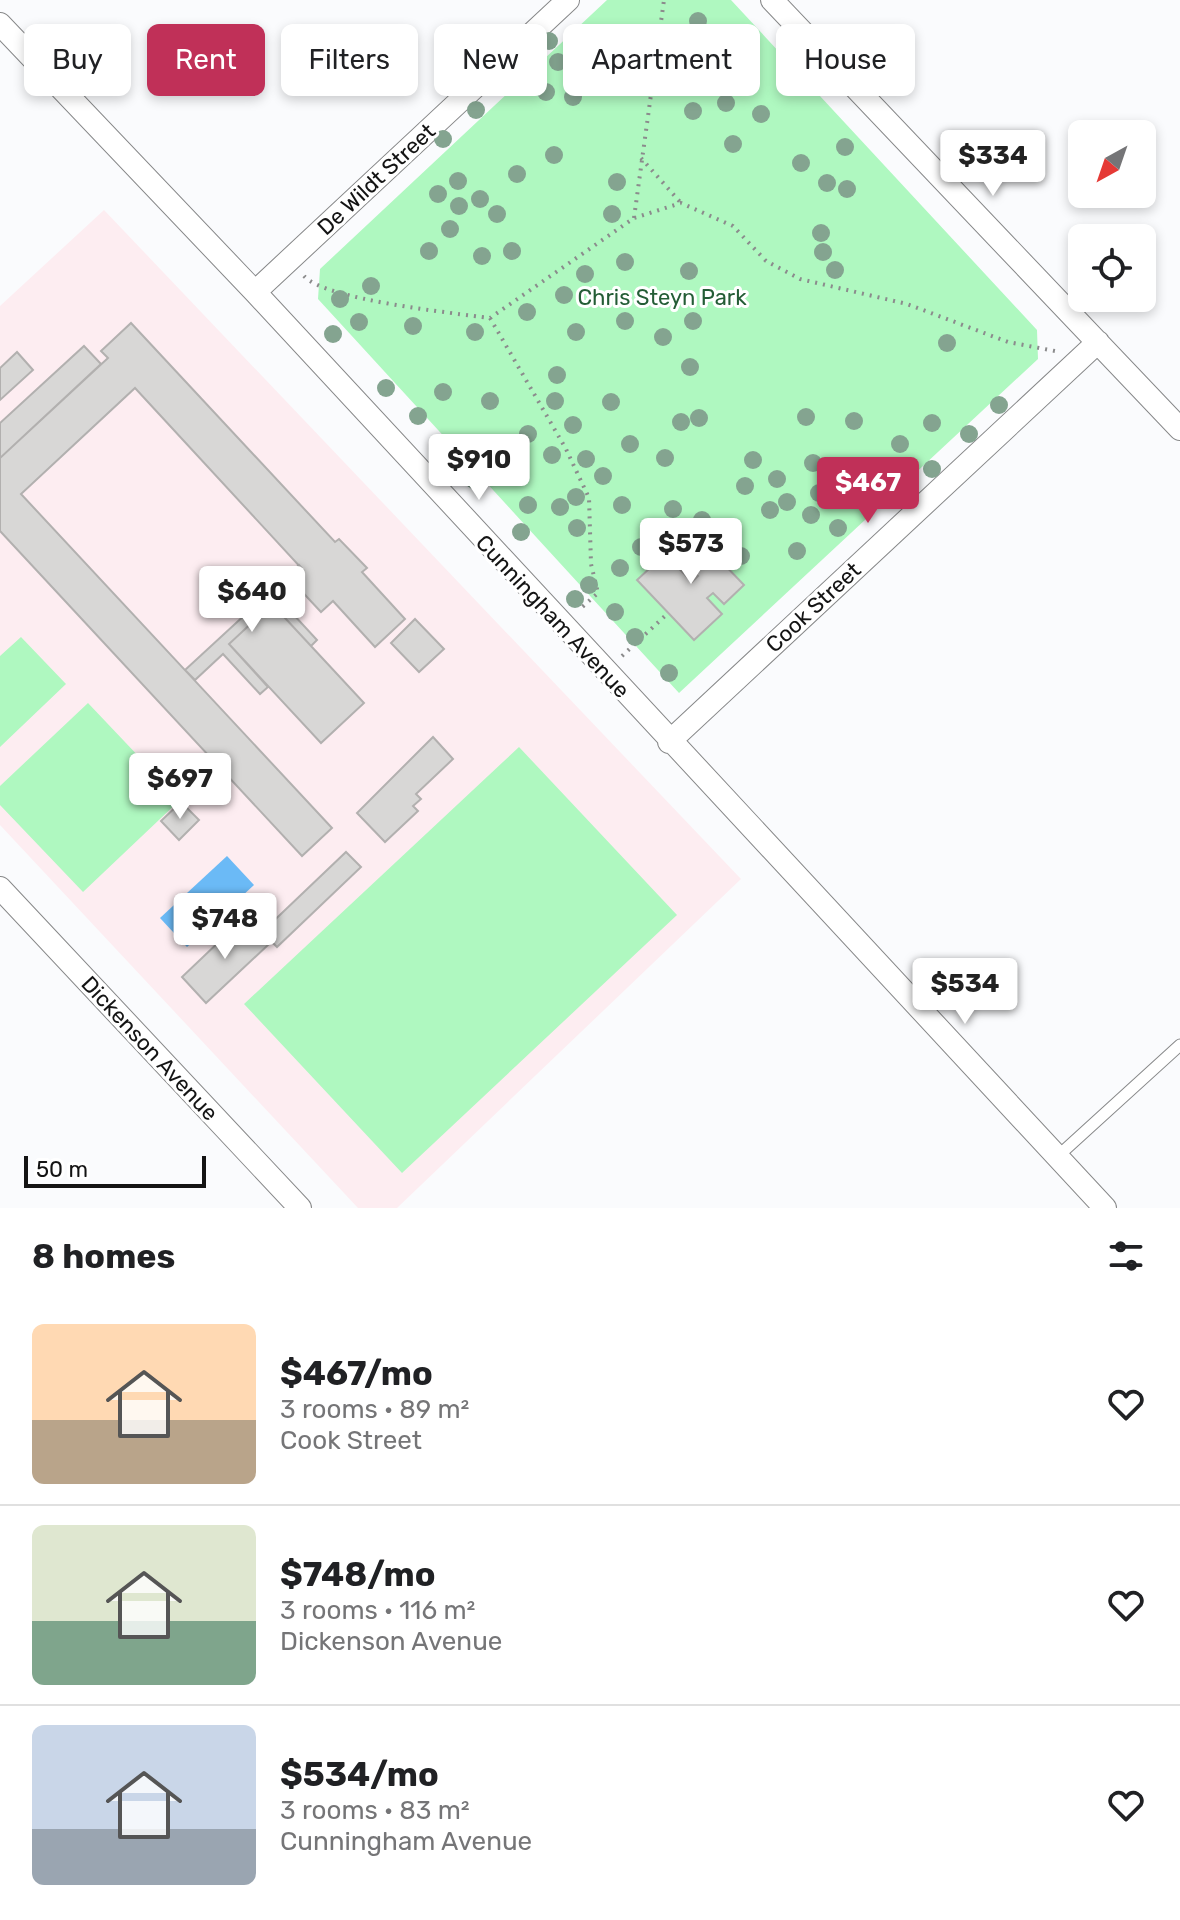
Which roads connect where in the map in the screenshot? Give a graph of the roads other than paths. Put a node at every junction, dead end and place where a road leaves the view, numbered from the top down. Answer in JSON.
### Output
{"nodes":[{"id":1,"x":568,"y":0,"type":"edge"},
{"id":2,"x":772,"y":0,"type":"edge"},
{"id":3,"x":0,"y":24,"type":"edge"},
{"id":4,"x":255,"y":292,"type":"junction"},
{"id":5,"x":1098,"y":342,"type":"junction"},
{"id":6,"x":1180,"y":429,"type":"edge"},
{"id":7,"x":669,"y":742,"type":"junction"},
{"id":8,"x":0,"y":888,"type":"edge"},
{"id":9,"x":1180,"y":1045,"type":"edge"},
{"id":10,"x":1057,"y":1157,"type":"junction"},
{"id":11,"x":300,"y":1208,"type":"edge"},
{"id":12,"x":1105,"y":1208,"type":"edge"}],
"edges":[{"from":1,"to":4,"type":"street","name":"De Wildt Street"},
{"from":2,"to":5,"type":"street"},
{"from":3,"to":4,"type":"street","name":"Cunningham Avenue"},
{"from":4,"to":7,"type":"street","name":"Cunningham Avenue"},
{"from":5,"to":6,"type":"street"},
{"from":5,"to":7,"type":"street","name":"Cook Street"},
{"from":7,"to":10,"type":"street","name":"Cunningham Avenue"},
{"from":8,"to":11,"type":"street","name":"Dickenson Avenue"},
{"from":9,"to":10,"type":"lane"},
{"from":10,"to":12,"type":"street","name":"Cunningham Avenue"}]}
